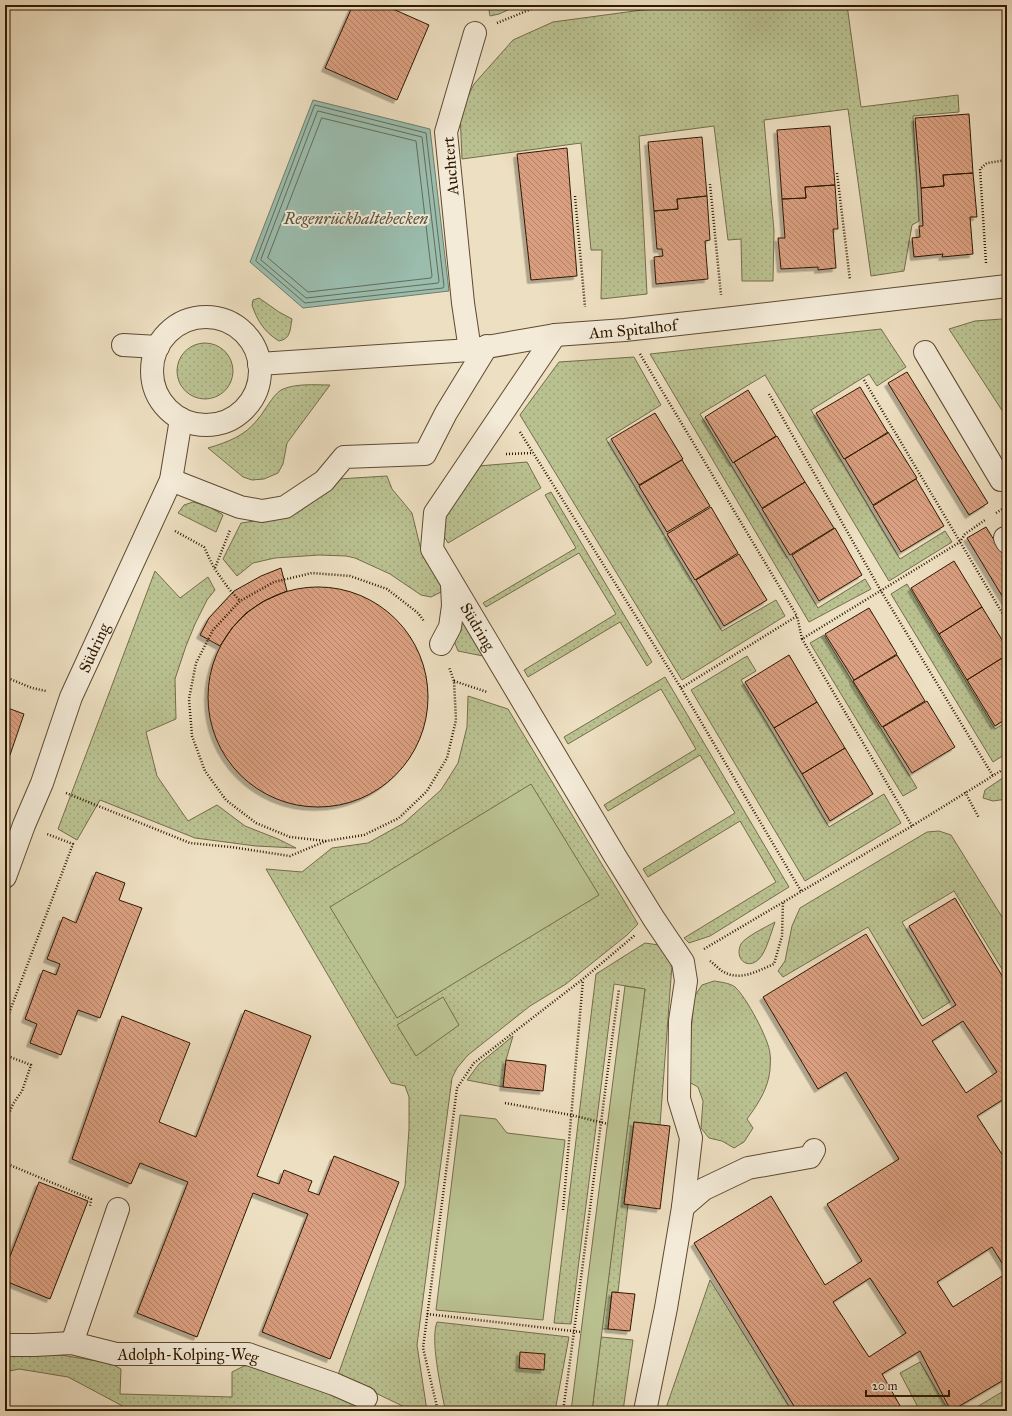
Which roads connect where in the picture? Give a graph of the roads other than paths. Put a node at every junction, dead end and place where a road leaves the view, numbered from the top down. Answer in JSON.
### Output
{"nodes":[{"id":1,"x":475,"y":33,"type":"road end"},
{"id":2,"x":998,"y":288,"type":"edge"},
{"id":3,"x":555,"y":334,"type":"junction"},
{"id":4,"x":123,"y":345,"type":"dead end"},
{"id":5,"x":158,"y":347,"type":"junction"},
{"id":6,"x":479,"y":348,"type":"junction"},
{"id":7,"x":925,"y":352,"type":"dead end"},
{"id":8,"x":259,"y":364,"type":"junction"},
{"id":9,"x":181,"y":419,"type":"junction"},
{"id":10,"x":171,"y":480,"type":"junction"},
{"id":11,"x":1007,"y":480,"type":"edge"},
{"id":12,"x":452,"y":584,"type":"junction"},
{"id":13,"x":441,"y":644,"type":"road end"},
{"id":14,"x":5,"y":877,"type":"edge"},
{"id":15,"x":814,"y":1150,"type":"dead end"},
{"id":16,"x":683,"y":1207,"type":"junction"},
{"id":17,"x":118,"y":1209,"type":"dead end"},
{"id":18,"x":72,"y":1343,"type":"junction"},
{"id":19,"x":5,"y":1346,"type":"edge"},
{"id":20,"x":366,"y":1398,"type":"dead end"},
{"id":21,"x":645,"y":1411,"type":"edge"}],
"edges":[{"from":1,"to":6,"type":"street","name":"Auchtert"},
{"from":2,"to":3,"type":"street","name":"Am Spitalhof"},
{"from":3,"to":6,"type":"street","name":"Am Spitalhof"},
{"from":3,"to":12,"type":"street","name":"Südring"},
{"from":4,"to":5,"type":"street"},
{"from":5,"to":8,"type":"street"},
{"from":5,"to":9,"type":"street"},
{"from":6,"to":8,"type":"street","name":"Am Spitalhof"},
{"from":6,"to":10,"type":"street"},
{"from":7,"to":11,"type":"street"},
{"from":8,"to":9,"type":"street"},
{"from":9,"to":10,"type":"street","name":"Südring"},
{"from":10,"to":14,"type":"street","name":"Südring"},
{"from":12,"to":13,"type":"street"},
{"from":12,"to":16,"type":"street","name":"Südring"},
{"from":15,"to":16,"type":"street"},
{"from":16,"to":21,"type":"street"},
{"from":17,"to":18,"type":"street"},
{"from":18,"to":19,"type":"street","name":"Adolph-Kolping-Weg"},
{"from":18,"to":20,"type":"street","name":"Adolph-Kolping-Weg"}]}
